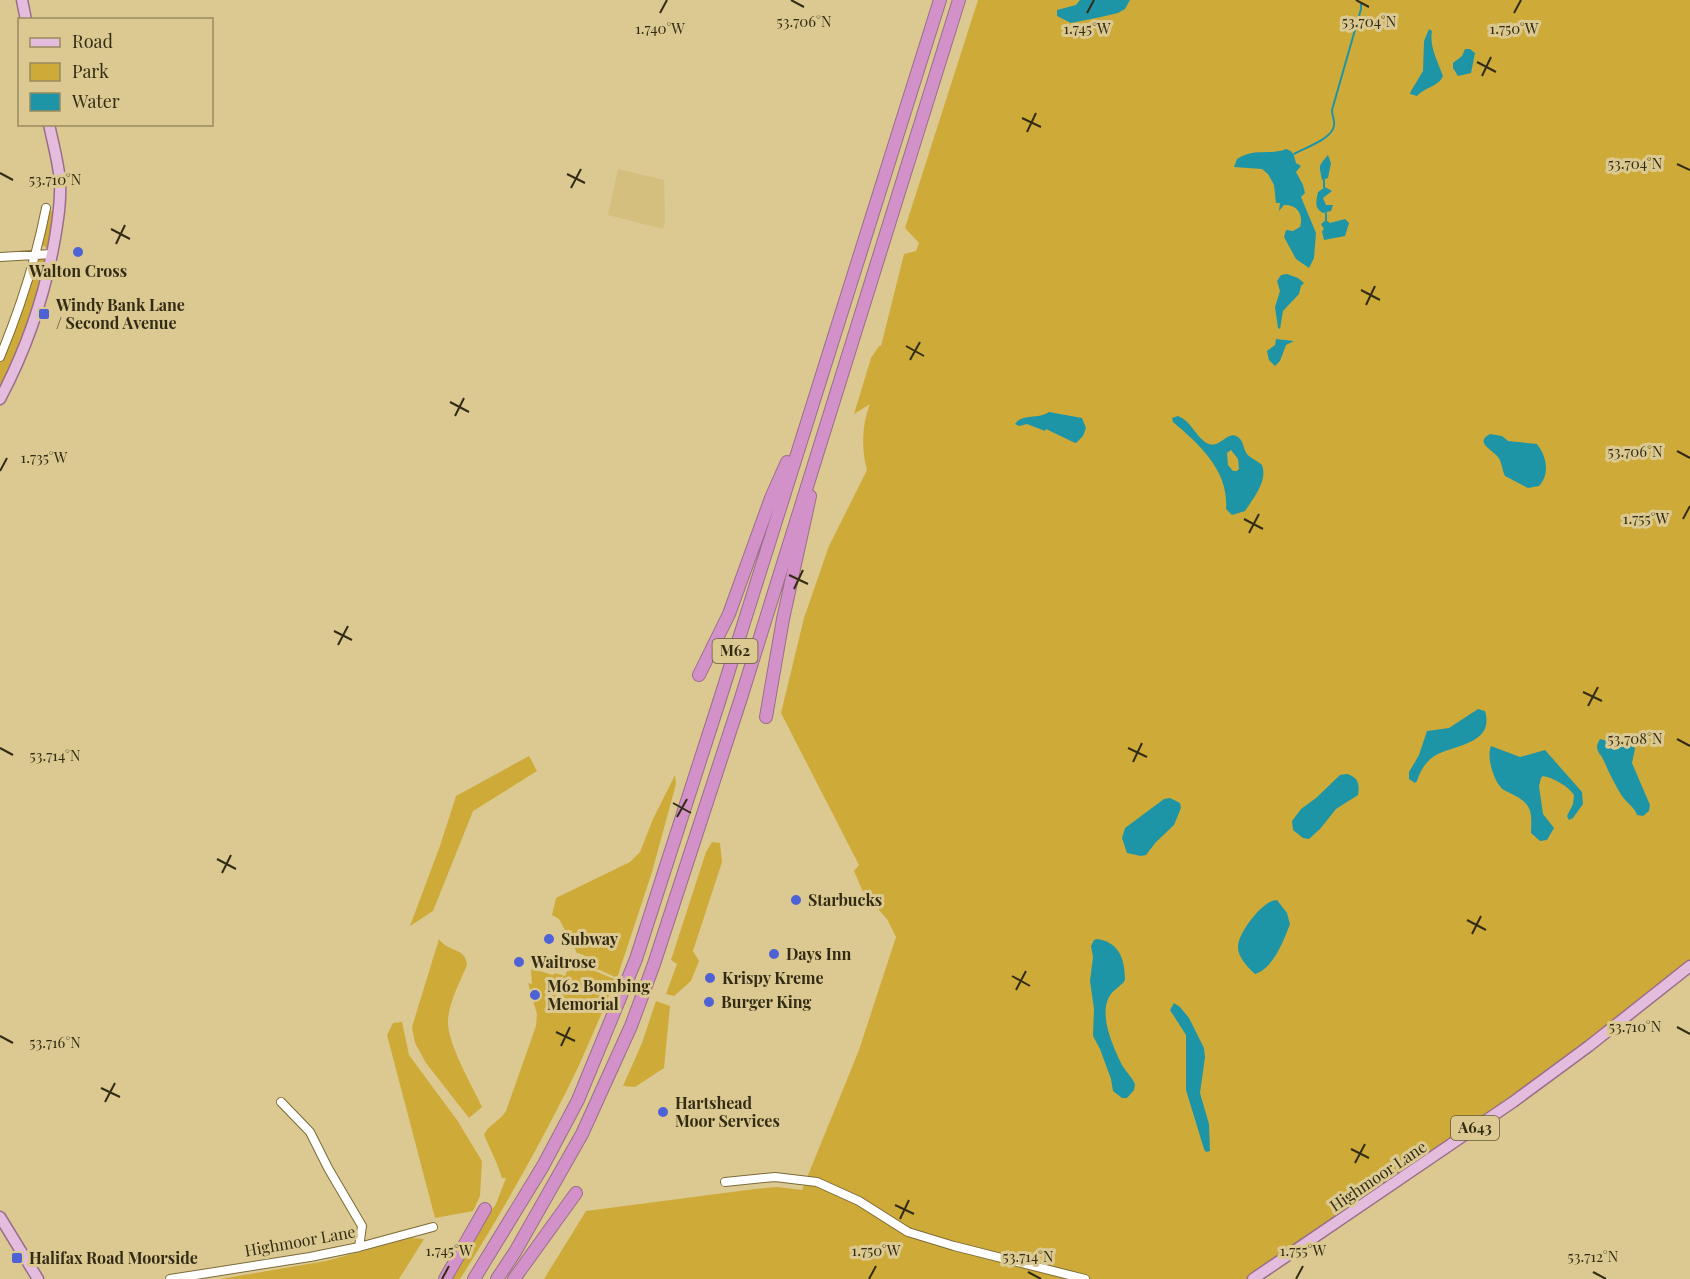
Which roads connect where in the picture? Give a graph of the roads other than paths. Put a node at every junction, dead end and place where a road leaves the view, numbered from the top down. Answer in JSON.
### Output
{"nodes":[{"id":1,"x":22,"y":0,"type":"edge"},
{"id":2,"x":940,"y":0,"type":"edge"},
{"id":3,"x":959,"y":0,"type":"edge"},
{"id":4,"x":26,"y":18,"type":"edge"},
{"id":5,"x":49,"y":126,"type":"edge"},
{"id":6,"x":46,"y":208,"type":"dead end"},
{"id":7,"x":37,"y":254,"type":"junction"},
{"id":8,"x":52,"y":254,"type":"junction"},
{"id":9,"x":0,"y":257,"type":"edge"},
{"id":10,"x":0,"y":357,"type":"edge"},
{"id":11,"x":0,"y":399,"type":"edge"},
{"id":12,"x":810,"y":410,"type":"junction"},
{"id":13,"x":825,"y":424,"type":"junction"},
{"id":14,"x":699,"y":675,"type":"dead end"},
{"id":15,"x":766,"y":717,"type":"dead end"},
{"id":16,"x":1690,"y":966,"type":"edge"},
{"id":17,"x":281,"y":1102,"type":"dead end"},
{"id":18,"x":725,"y":1182,"type":"dead end"},
{"id":19,"x":576,"y":1193,"type":"dead end"},
{"id":20,"x":485,"y":1209,"type":"dead end"},
{"id":21,"x":0,"y":1217,"type":"edge"},
{"id":22,"x":433,"y":1227,"type":"dead end"},
{"id":23,"x":359,"y":1247,"type":"junction"},
{"id":24,"x":38,"y":1279,"type":"edge"},
{"id":25,"x":170,"y":1279,"type":"edge"},
{"id":26,"x":445,"y":1279,"type":"edge"},
{"id":27,"x":474,"y":1279,"type":"edge"},
{"id":28,"x":497,"y":1279,"type":"edge"},
{"id":29,"x":514,"y":1279,"type":"edge"},
{"id":30,"x":1084,"y":1279,"type":"edge"},
{"id":31,"x":1253,"y":1279,"type":"edge"}],
"edges":[{"from":1,"to":4,"type":"main road"},
{"from":2,"to":12,"type":"highway","number":"M62"},
{"from":3,"to":13,"type":"highway","number":"M62"},
{"from":5,"to":8,"type":"main road"},
{"from":6,"to":7,"type":"street"},
{"from":7,"to":8,"type":"street"},
{"from":7,"to":9,"type":"street"},
{"from":7,"to":10,"type":"street"},
{"from":8,"to":11,"type":"main road"},
{"from":12,"to":14,"type":"highway"},
{"from":12,"to":27,"type":"highway","number":"M62"},
{"from":13,"to":15,"type":"highway"},
{"from":13,"to":28,"type":"highway","number":"M62"},
{"from":16,"to":31,"type":"main road","name":"Highmoor Lane","number":"A643"},
{"from":17,"to":23,"type":"street"},
{"from":18,"to":30,"type":"street"},
{"from":19,"to":29,"type":"highway"},
{"from":20,"to":26,"type":"highway"},
{"from":21,"to":24,"type":"main road"},
{"from":22,"to":23,"type":"street","name":"Highmoor Lane"},
{"from":23,"to":25,"type":"street","name":"Highmoor Lane"}]}
